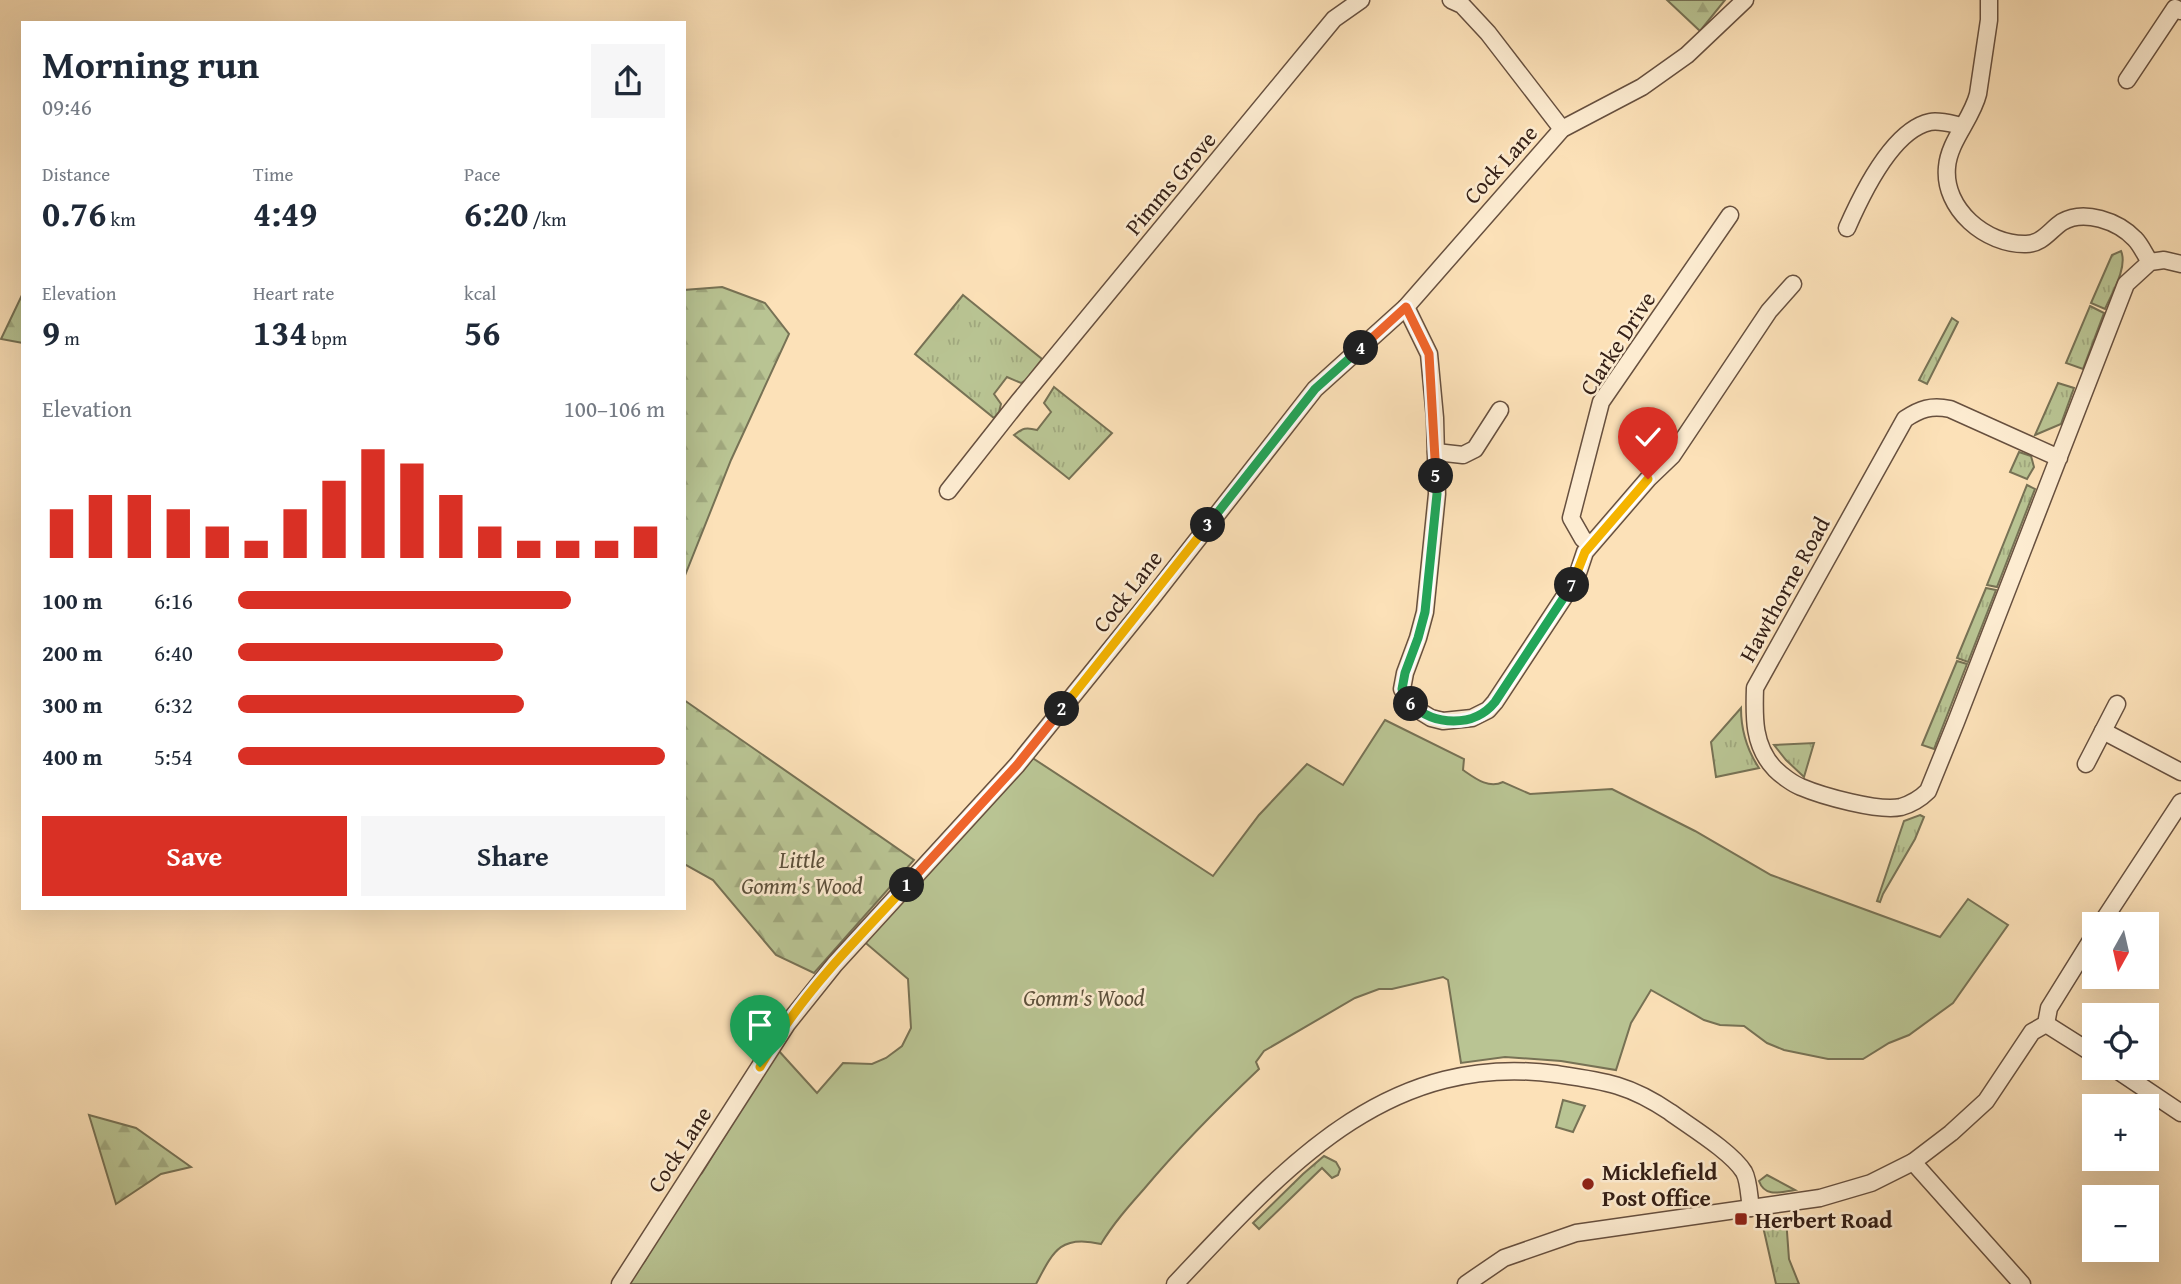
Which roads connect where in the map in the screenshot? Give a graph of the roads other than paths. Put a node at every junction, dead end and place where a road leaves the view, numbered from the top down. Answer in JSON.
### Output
{"nodes":[{"id":1,"x":1361,"y":0,"type":"edge"},
{"id":2,"x":1451,"y":0,"type":"edge"},
{"id":3,"x":1745,"y":0,"type":"edge"},
{"id":4,"x":1989,"y":0,"type":"edge"},
{"id":5,"x":2181,"y":11,"type":"edge"},
{"id":6,"x":2127,"y":80,"type":"dead end"},
{"id":7,"x":1962,"y":126,"type":"junction"},
{"id":8,"x":1562,"y":129,"type":"junction"},
{"id":9,"x":1730,"y":215,"type":"dead end"},
{"id":10,"x":1847,"y":228,"type":"dead end"},
{"id":11,"x":2150,"y":262,"type":"junction"},
{"id":12,"x":2181,"y":264,"type":"edge"},
{"id":13,"x":1793,"y":284,"type":"dead end"},
{"id":14,"x":1406,"y":307,"type":"junction"},
{"id":15,"x":1500,"y":410,"type":"dead end"},
{"id":16,"x":1436,"y":452,"type":"junction"},
{"id":17,"x":2059,"y":458,"type":"junction"},
{"id":18,"x":948,"y":491,"type":"dead end"},
{"id":19,"x":1591,"y":544,"type":"junction"},
{"id":20,"x":2117,"y":704,"type":"dead end"},
{"id":21,"x":2103,"y":731,"type":"junction"},
{"id":22,"x":2086,"y":764,"type":"dead end"},
{"id":23,"x":2181,"y":772,"type":"edge"},
{"id":24,"x":2181,"y":802,"type":"edge"},
{"id":25,"x":2109,"y":912,"type":"edge"},
{"id":26,"x":2082,"y":955,"type":"edge"},
{"id":27,"x":2046,"y":1024,"type":"junction"},
{"id":28,"x":2082,"y":1047,"type":"edge"},
{"id":29,"x":2132,"y":1080,"type":"edge"},
{"id":30,"x":2181,"y":1113,"type":"edge"},
{"id":31,"x":1913,"y":1162,"type":"junction"},
{"id":32,"x":1751,"y":1208,"type":"junction"},
{"id":33,"x":620,"y":1284,"type":"edge"},
{"id":34,"x":1175,"y":1284,"type":"edge"},
{"id":35,"x":1466,"y":1284,"type":"edge"},
{"id":36,"x":2022,"y":1284,"type":"edge"}],
"edges":[{"from":1,"to":18,"type":"street","name":"Pimms Grove"},
{"from":2,"to":8,"type":"street"},
{"from":3,"to":8,"type":"street","name":"Cock Lane"},
{"from":4,"to":7,"type":"street"},
{"from":5,"to":6,"type":"street"},
{"from":7,"to":10,"type":"street"},
{"from":7,"to":11,"type":"street"},
{"from":8,"to":14,"type":"street","name":"Cock Lane"},
{"from":9,"to":19,"type":"street","name":"Clarke Drive"},
{"from":11,"to":12,"type":"street"},
{"from":11,"to":17,"type":"street","name":"Hawthorne Road"},
{"from":13,"to":19,"type":"street"},
{"from":14,"to":16,"type":"street"},
{"from":14,"to":33,"type":"street","name":"Cock Lane"},
{"from":15,"to":16,"type":"street"},
{"from":16,"to":19,"type":"street"},
{"from":17,"to":17,"type":"street","name":"Hawthorne Road"},
{"from":20,"to":21,"type":"street"},
{"from":21,"to":22,"type":"street"},
{"from":21,"to":23,"type":"street"},
{"from":24,"to":25,"type":"street"},
{"from":26,"to":27,"type":"street"},
{"from":27,"to":28,"type":"street"},
{"from":27,"to":31,"type":"street"},
{"from":29,"to":30,"type":"street"},
{"from":31,"to":32,"type":"street"},
{"from":31,"to":36,"type":"street"},
{"from":32,"to":34,"type":"street"},
{"from":32,"to":35,"type":"street"}]}
